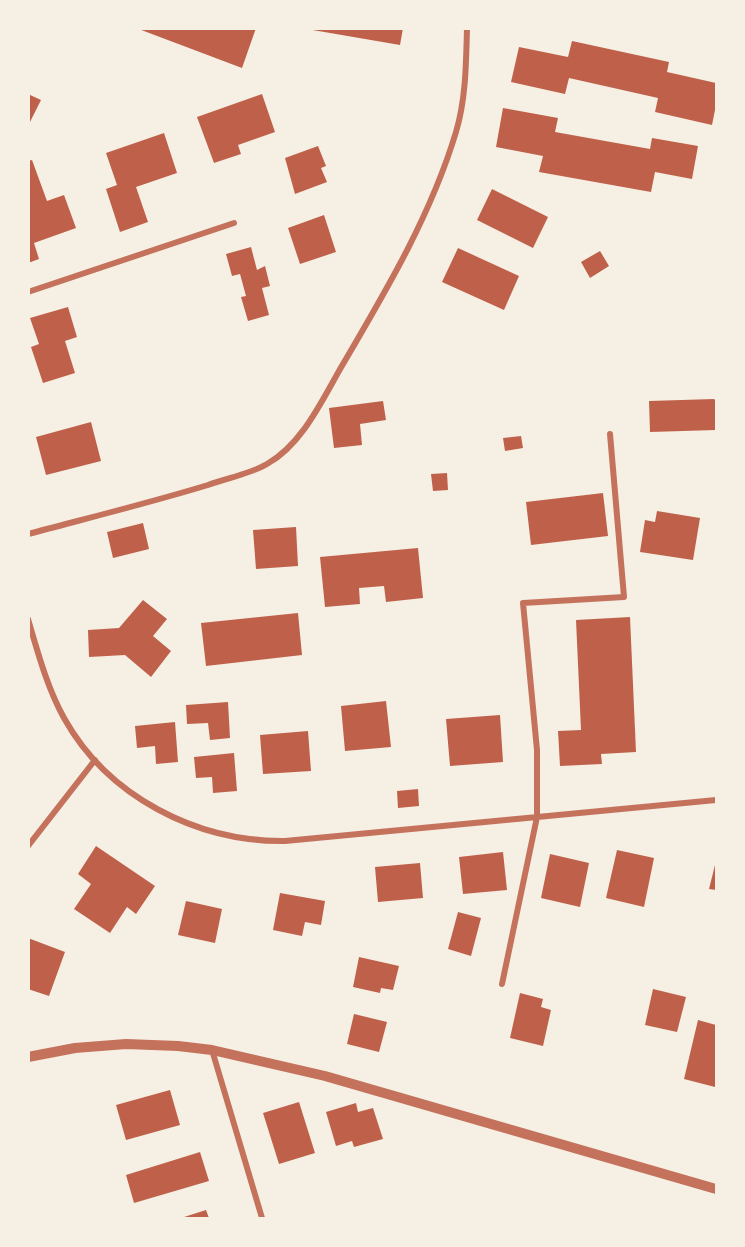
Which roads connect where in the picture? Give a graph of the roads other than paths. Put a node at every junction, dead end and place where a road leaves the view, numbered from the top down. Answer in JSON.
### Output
{"nodes":[{"id":1,"x":467,"y":28,"type":"edge"},
{"id":2,"x":234,"y":223,"type":"dead end"},
{"id":3,"x":28,"y":292,"type":"edge"},
{"id":4,"x":610,"y":434,"type":"dead end"},
{"id":5,"x":28,"y":534,"type":"edge"},
{"id":6,"x":28,"y":619,"type":"edge"},
{"id":7,"x":95,"y":760,"type":"junction"},
{"id":8,"x":717,"y":800,"type":"edge"},
{"id":9,"x":537,"y":817,"type":"junction"},
{"id":10,"x":28,"y":846,"type":"edge"},
{"id":11,"x":502,"y":984,"type":"dead end"},
{"id":12,"x":212,"y":1050,"type":"junction"},
{"id":13,"x":28,"y":1057,"type":"edge"},
{"id":14,"x":717,"y":1189,"type":"edge"},
{"id":15,"x":262,"y":1218,"type":"edge"}],
"edges":[{"from":1,"to":5,"type":"street"},
{"from":2,"to":3,"type":"street"},
{"from":4,"to":9,"type":"street"},
{"from":6,"to":7,"type":"street"},
{"from":7,"to":9,"type":"street"},
{"from":7,"to":10,"type":"street"},
{"from":8,"to":9,"type":"street"},
{"from":9,"to":11,"type":"street"},
{"from":12,"to":13,"type":"street"},
{"from":12,"to":14,"type":"street"},
{"from":12,"to":15,"type":"street"}]}
